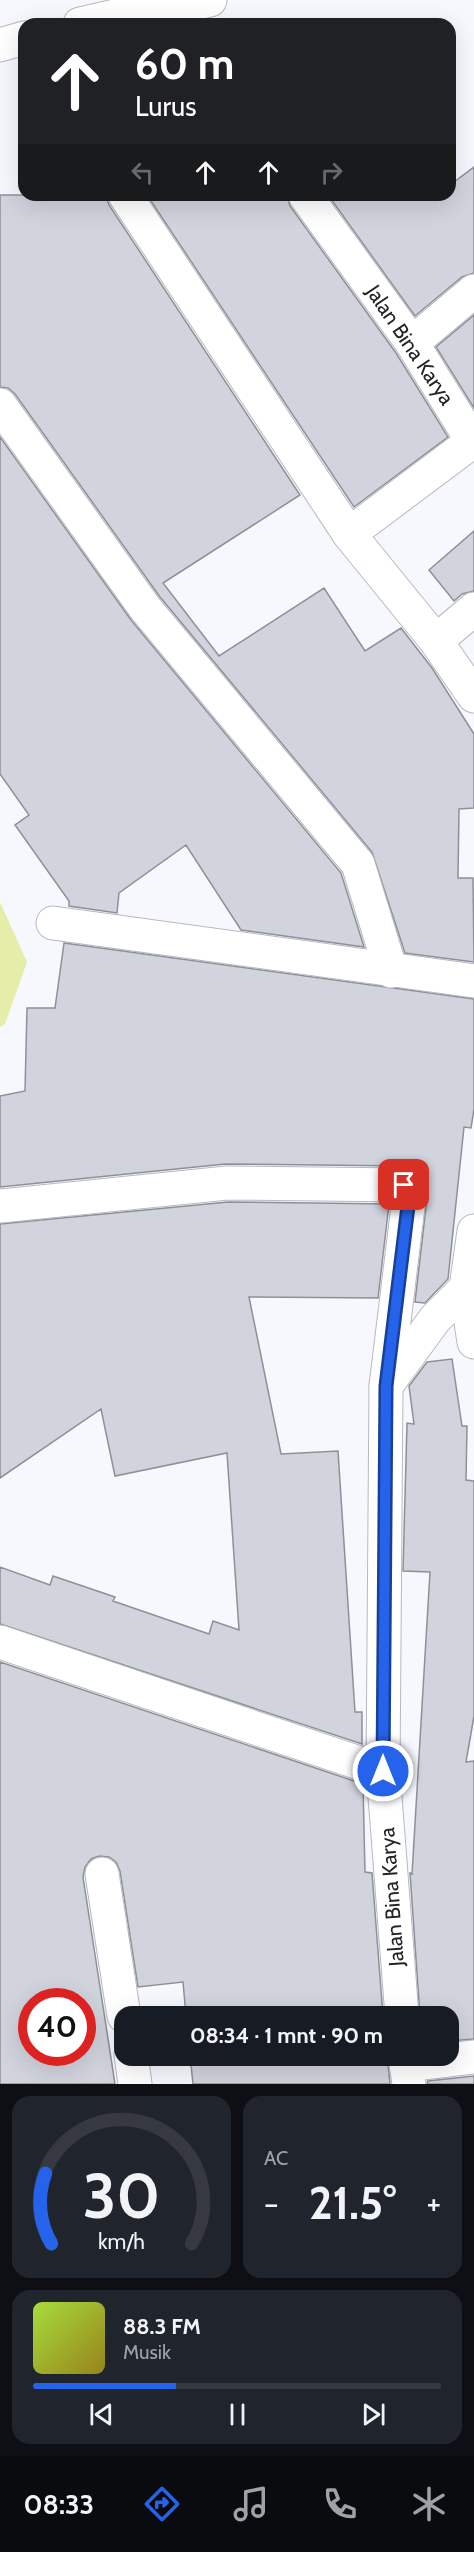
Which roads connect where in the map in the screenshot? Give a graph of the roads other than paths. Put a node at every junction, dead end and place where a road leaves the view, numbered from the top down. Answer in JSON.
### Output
{"nodes":[{"id":1,"x":195,"y":10,"type":"edge"},
{"id":2,"x":106,"y":18,"type":"edge"},
{"id":3,"x":18,"y":40,"type":"edge"},
{"id":4,"x":0,"y":45,"type":"edge"},
{"id":5,"x":129,"y":201,"type":"edge"},
{"id":6,"x":309,"y":201,"type":"edge"},
{"id":7,"x":474,"y":291,"type":"edge"},
{"id":8,"x":411,"y":343,"type":"junction"},
{"id":9,"x":0,"y":405,"type":"edge"},
{"id":10,"x":349,"y":534,"type":"junction"},
{"id":11,"x":474,"y":609,"type":"edge"},
{"id":12,"x":436,"y":641,"type":"junction"},
{"id":13,"x":474,"y":696,"type":"edge"},
{"id":14,"x":53,"y":923,"type":"dead end"},
{"id":15,"x":391,"y":971,"type":"junction"},
{"id":16,"x":474,"y":981,"type":"edge"},
{"id":17,"x":0,"y":1206,"type":"edge"},
{"id":18,"x":474,"y":1231,"type":"edge"},
{"id":19,"x":466,"y":1287,"type":"junction"},
{"id":20,"x":474,"y":1342,"type":"edge"},
{"id":21,"x":386,"y":1386,"type":"junction"},
{"id":22,"x":0,"y":1642,"type":"edge"},
{"id":23,"x":383,"y":1771,"type":"junction"},
{"id":24,"x":102,"y":1874,"type":"dead end"},
{"id":25,"x":122,"y":2006,"type":"edge"},
{"id":26,"x":401,"y":2006,"type":"edge"},
{"id":27,"x":474,"y":2057,"type":"edge"},
{"id":28,"x":133,"y":2066,"type":"edge"},
{"id":29,"x":407,"y":2068,"type":"edge"},
{"id":30,"x":135,"y":2084,"type":"edge"}],
"edges":[{"from":1,"to":2,"type":"street"},
{"from":3,"to":4,"type":"street"},
{"from":5,"to":10,"type":"street"},
{"from":6,"to":8,"type":"street","name":"Jalan Bina Karya"},
{"from":7,"to":8,"type":"street"},
{"from":8,"to":10,"type":"street","name":"Jalan Bina Karya"},
{"from":9,"to":15,"type":"street"},
{"from":10,"to":12,"type":"street"},
{"from":11,"to":12,"type":"street"},
{"from":12,"to":13,"type":"street"},
{"from":14,"to":15,"type":"street"},
{"from":15,"to":16,"type":"street"},
{"from":17,"to":21,"type":"street","name":"Jalan Bina Karya"},
{"from":18,"to":19,"type":"street"},
{"from":19,"to":20,"type":"street"},
{"from":19,"to":21,"type":"street"},
{"from":21,"to":23,"type":"street","name":"Jalan Bina Karya"},
{"from":22,"to":23,"type":"street"},
{"from":23,"to":26,"type":"street","name":"Jalan Bina Karya"},
{"from":24,"to":25,"type":"street"},
{"from":27,"to":29,"type":"street"},
{"from":28,"to":30,"type":"street"}]}
